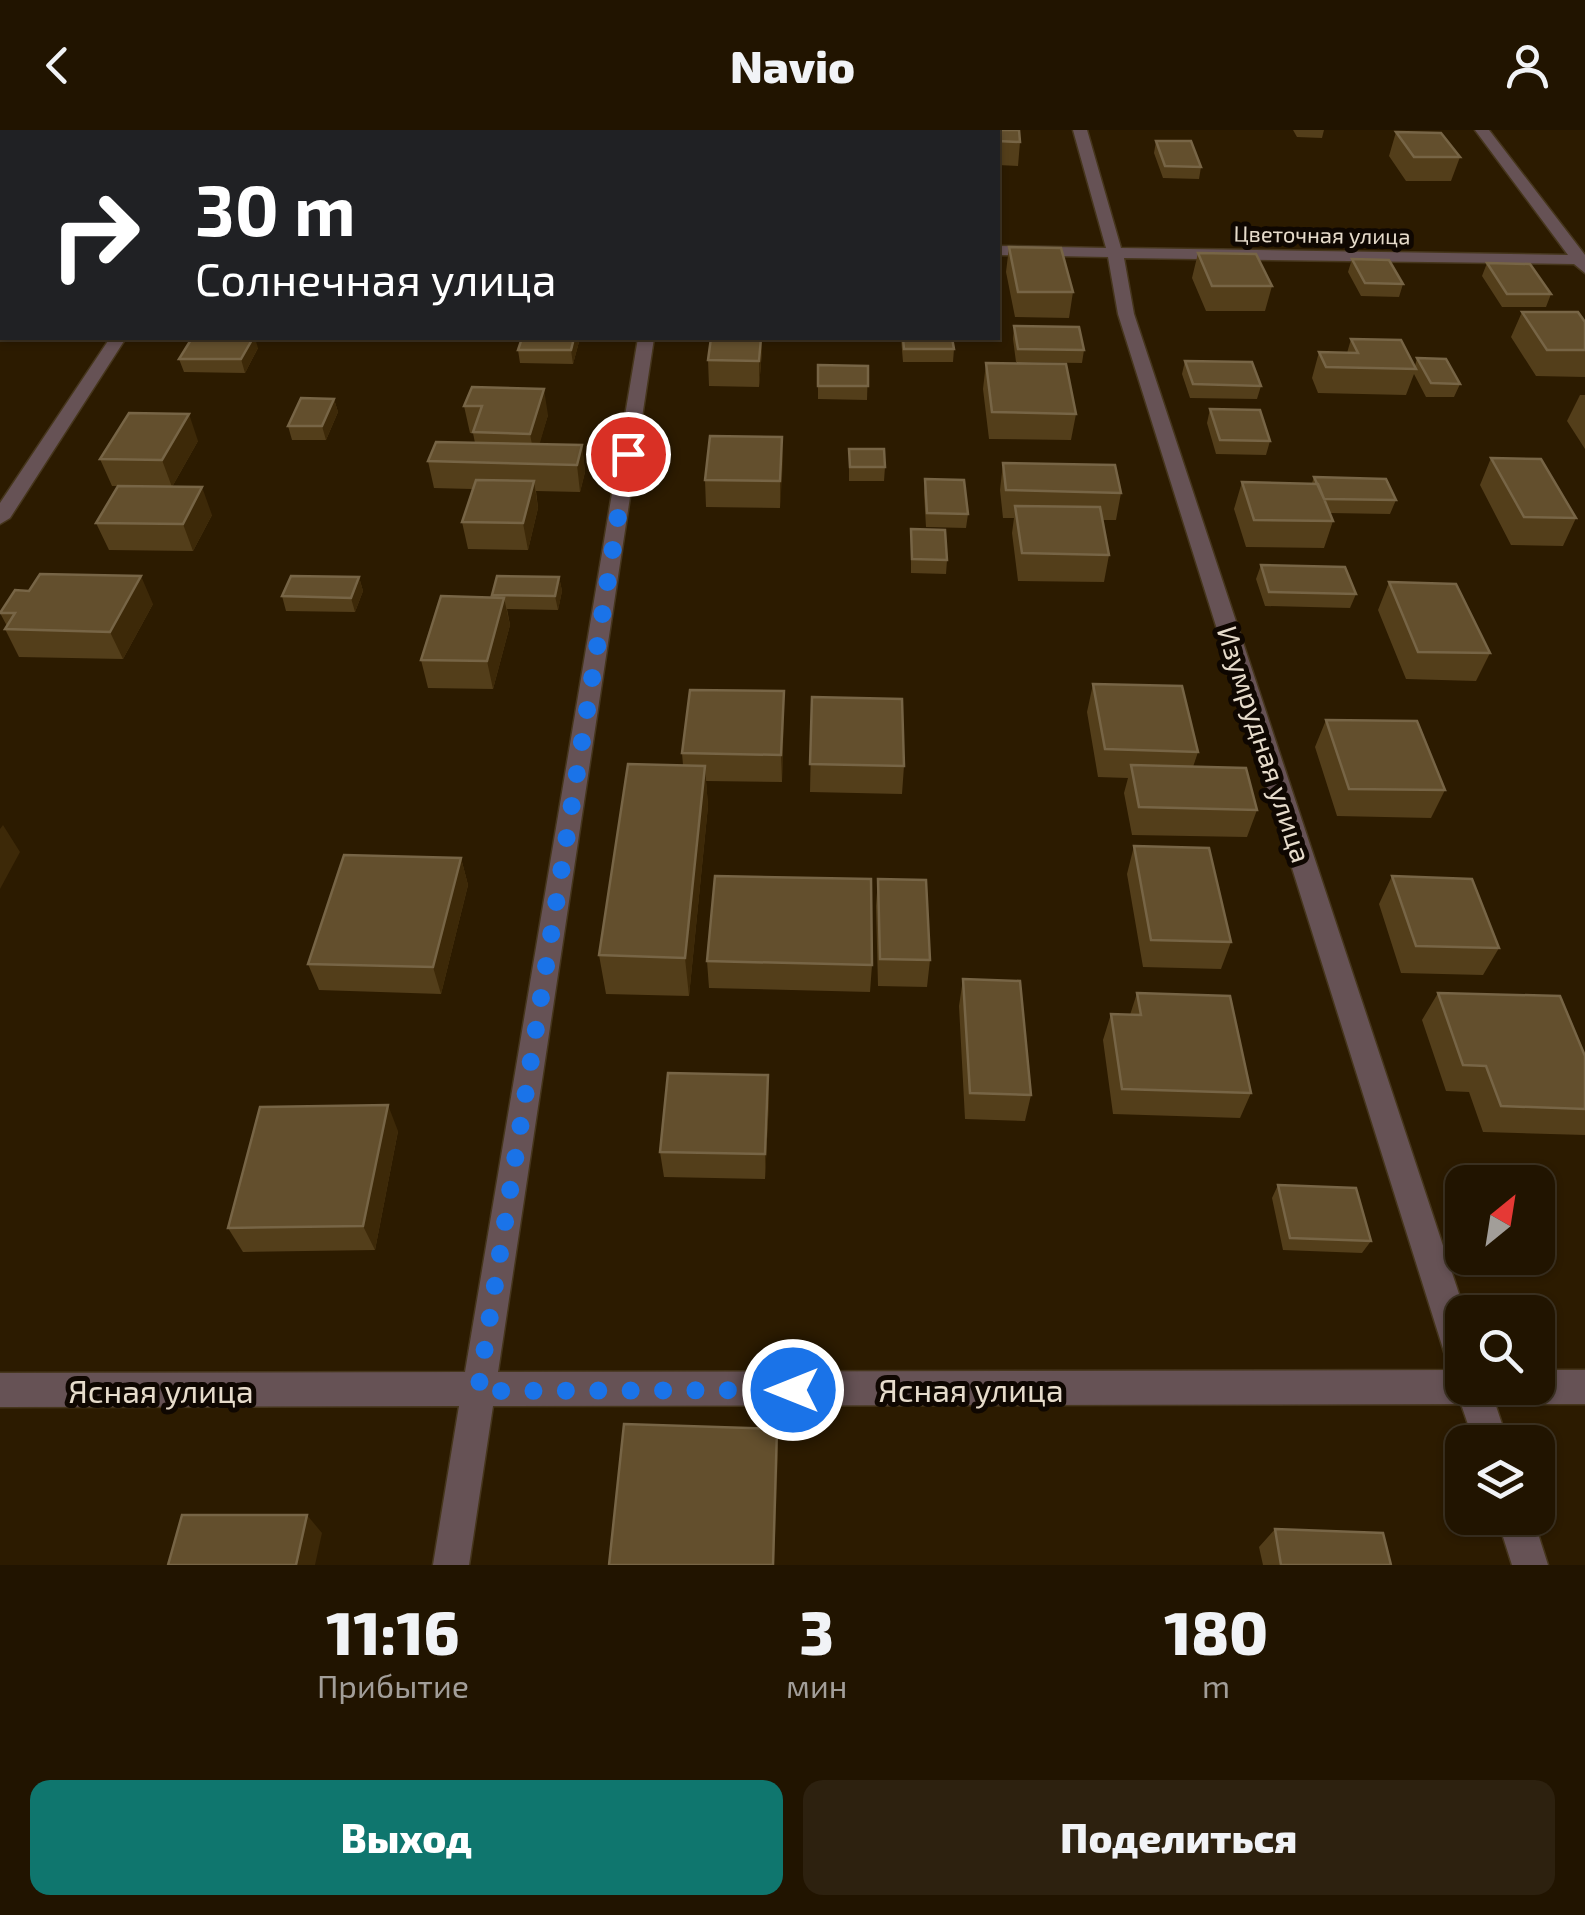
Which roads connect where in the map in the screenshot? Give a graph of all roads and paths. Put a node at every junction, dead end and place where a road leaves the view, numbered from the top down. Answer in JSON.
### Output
{"nodes":[{"id":1,"x":1080,"y":130,"type":"edge"},
{"id":2,"x":1482,"y":130,"type":"edge"},
{"id":3,"x":1000,"y":251,"type":"edge"},
{"id":4,"x":1115,"y":253,"type":"junction"},
{"id":5,"x":1583,"y":263,"type":"edge"},
{"id":6,"x":117,"y":340,"type":"edge"},
{"id":7,"x":646,"y":340,"type":"edge"},
{"id":8,"x":0,"y":518,"type":"edge"},
{"id":9,"x":1445,"y":1303,"type":"edge"},
{"id":10,"x":1445,"y":1387,"type":"edge"},
{"id":11,"x":1555,"y":1387,"type":"edge"},
{"id":12,"x":1585,"y":1387,"type":"edge"},
{"id":13,"x":0,"y":1390,"type":"edge"},
{"id":14,"x":478,"y":1391,"type":"junction"},
{"id":15,"x":1520,"y":1535,"type":"edge"},
{"id":16,"x":451,"y":1565,"type":"edge"},
{"id":17,"x":1530,"y":1565,"type":"edge"}],
"edges":[{"from":1,"to":4,"type":"street","name":"Изумрудная улица"},
{"from":2,"to":5,"type":"street"},
{"from":3,"to":4,"type":"street","name":"Цветочная улица"},
{"from":4,"to":5,"type":"street","name":"Цветочная улица"},
{"from":4,"to":9,"type":"street","name":"Изумрудная улица"},
{"from":6,"to":8,"type":"street"},
{"from":7,"to":14,"type":"street"},
{"from":10,"to":14,"type":"street","name":"Ясная улица"},
{"from":11,"to":12,"type":"street"},
{"from":13,"to":14,"type":"street","name":"Ясная улица"},
{"from":14,"to":16,"type":"street"},
{"from":15,"to":17,"type":"street"}]}
